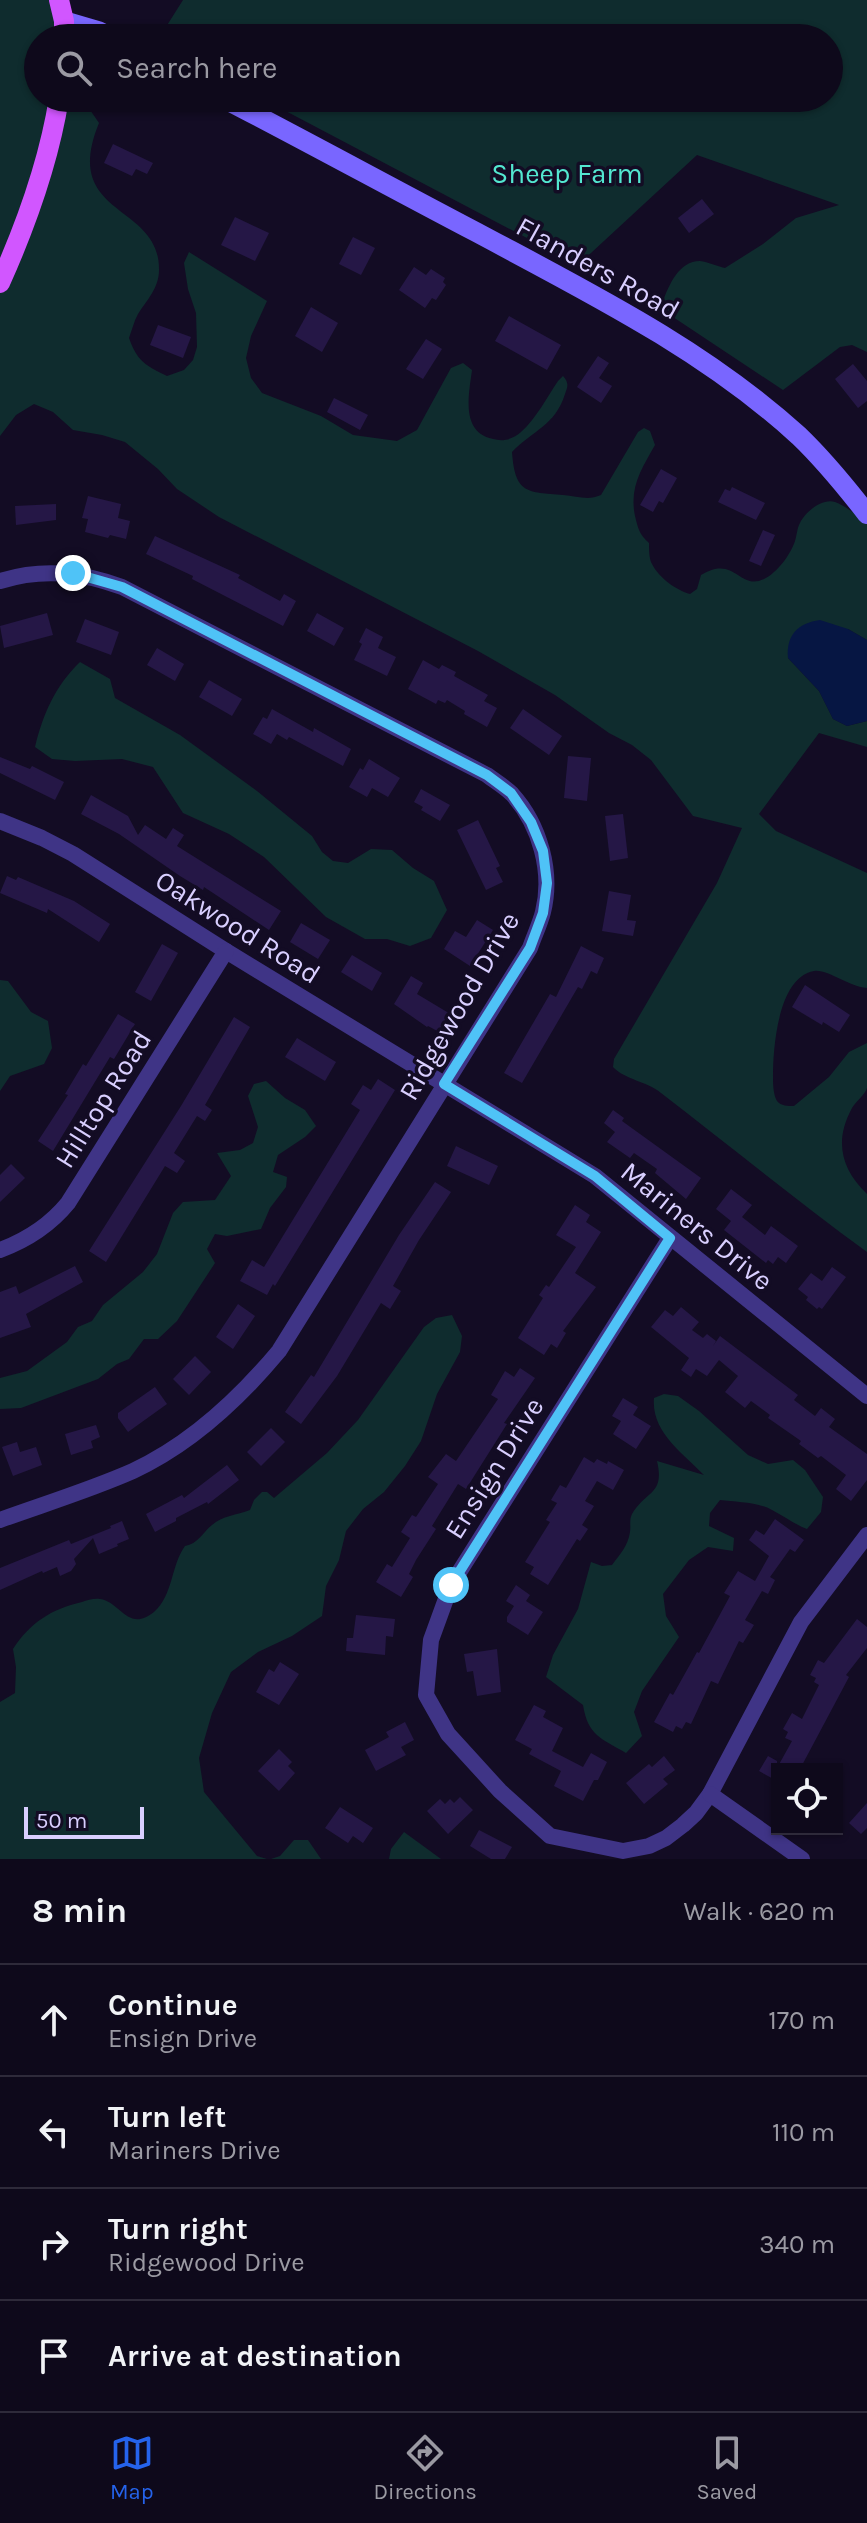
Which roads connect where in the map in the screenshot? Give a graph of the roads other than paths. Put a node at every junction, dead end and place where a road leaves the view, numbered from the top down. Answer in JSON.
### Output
{"nodes":[{"id":1,"x":59,"y":0,"type":"edge"},
{"id":2,"x":63,"y":24,"type":"edge"},
{"id":3,"x":56,"y":112,"type":"edge"},
{"id":4,"x":249,"y":112,"type":"edge"},
{"id":5,"x":0,"y":283,"type":"edge"},
{"id":6,"x":867,"y":514,"type":"edge"},
{"id":7,"x":0,"y":581,"type":"edge"},
{"id":8,"x":0,"y":821,"type":"edge"},
{"id":9,"x":226,"y":951,"type":"junction"},
{"id":10,"x":444,"y":1084,"type":"junction"},
{"id":11,"x":670,"y":1238,"type":"junction"},
{"id":12,"x":0,"y":1250,"type":"edge"},
{"id":13,"x":867,"y":1396,"type":"edge"},
{"id":14,"x":0,"y":1520,"type":"edge"},
{"id":15,"x":867,"y":1535,"type":"edge"},
{"id":16,"x":710,"y":1794,"type":"junction"},
{"id":17,"x":610,"y":1854,"type":"edge"},
{"id":18,"x":802,"y":1859,"type":"edge"}],
"edges":[{"from":1,"to":2,"type":"main road"},
{"from":3,"to":5,"type":"main road"},
{"from":4,"to":6,"type":"street","name":"Flanders Road"},
{"from":7,"to":10,"type":"street","name":"Ridgewood Drive"},
{"from":8,"to":9,"type":"street","name":"Oakwood Road"},
{"from":9,"to":10,"type":"street","name":"Oakwood Road"},
{"from":9,"to":12,"type":"street","name":"Hilltop Road"},
{"from":10,"to":11,"type":"street","name":"Mariners Drive"},
{"from":10,"to":14,"type":"street","name":"Ridgewood Drive"},
{"from":11,"to":13,"type":"street","name":"Mariners Drive"},
{"from":11,"to":17,"type":"street","name":"Ensign Drive"},
{"from":15,"to":16,"type":"street","name":"Ensign Drive"},
{"from":16,"to":17,"type":"street","name":"Ensign Drive"},
{"from":16,"to":18,"type":"street"}]}
